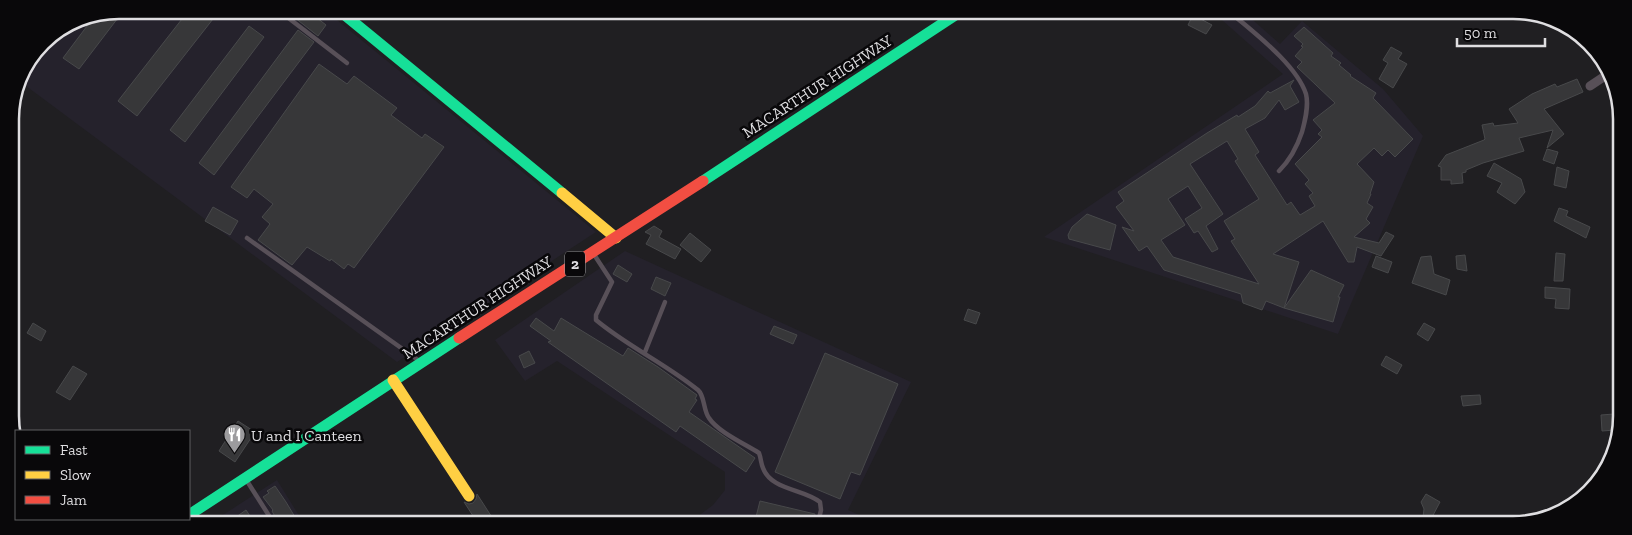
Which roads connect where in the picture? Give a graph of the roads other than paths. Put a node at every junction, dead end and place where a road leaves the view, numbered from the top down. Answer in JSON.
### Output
{"nodes":[{"id":1,"x":290,"y":19,"type":"edge"},
{"id":2,"x":350,"y":19,"type":"edge"},
{"id":3,"x":949,"y":19,"type":"edge"},
{"id":4,"x":1238,"y":19,"type":"edge"},
{"id":5,"x":347,"y":63,"type":"dead end"},
{"id":6,"x":1604,"y":77,"type":"edge"},
{"id":7,"x":1590,"y":86,"type":"dead end"},
{"id":8,"x":1279,"y":171,"type":"dead end"},
{"id":9,"x":247,"y":238,"type":"dead end"},
{"id":10,"x":616,"y":238,"type":"junction"},
{"id":11,"x":593,"y":252,"type":"junction"},
{"id":12,"x":665,"y":302,"type":"dead end"},
{"id":13,"x":644,"y":352,"type":"junction"},
{"id":14,"x":421,"y":362,"type":"junction"},
{"id":15,"x":393,"y":380,"type":"junction"},
{"id":16,"x":245,"y":478,"type":"junction"},
{"id":17,"x":469,"y":496,"type":"dead end"},
{"id":18,"x":190,"y":514,"type":"edge"},
{"id":19,"x":270,"y":516,"type":"edge"},
{"id":20,"x":820,"y":516,"type":"edge"}],
"edges":[{"from":1,"to":5,"type":"lane"},
{"from":2,"to":10,"type":"main road"},
{"from":3,"to":10,"type":"main road","name":"MACARTHUR HIGHWAY","number":"2"},
{"from":4,"to":8,"type":"lane"},
{"from":6,"to":7,"type":"street"},
{"from":9,"to":14,"type":"lane"},
{"from":10,"to":11,"type":"main road","name":"MACARTHUR HIGHWAY","number":"2"},
{"from":11,"to":13,"type":"lane"},
{"from":11,"to":14,"type":"main road","name":"MACARTHUR HIGHWAY","number":"2"},
{"from":12,"to":13,"type":"lane"},
{"from":13,"to":20,"type":"lane"},
{"from":14,"to":15,"type":"main road","name":"MACARTHUR HIGHWAY","number":"2"},
{"from":15,"to":16,"type":"main road","name":"MACARTHUR HIGHWAY","number":"2"},
{"from":15,"to":17,"type":"main road"},
{"from":16,"to":18,"type":"main road","name":"MACARTHUR HIGHWAY","number":"2"},
{"from":16,"to":19,"type":"lane"}]}
